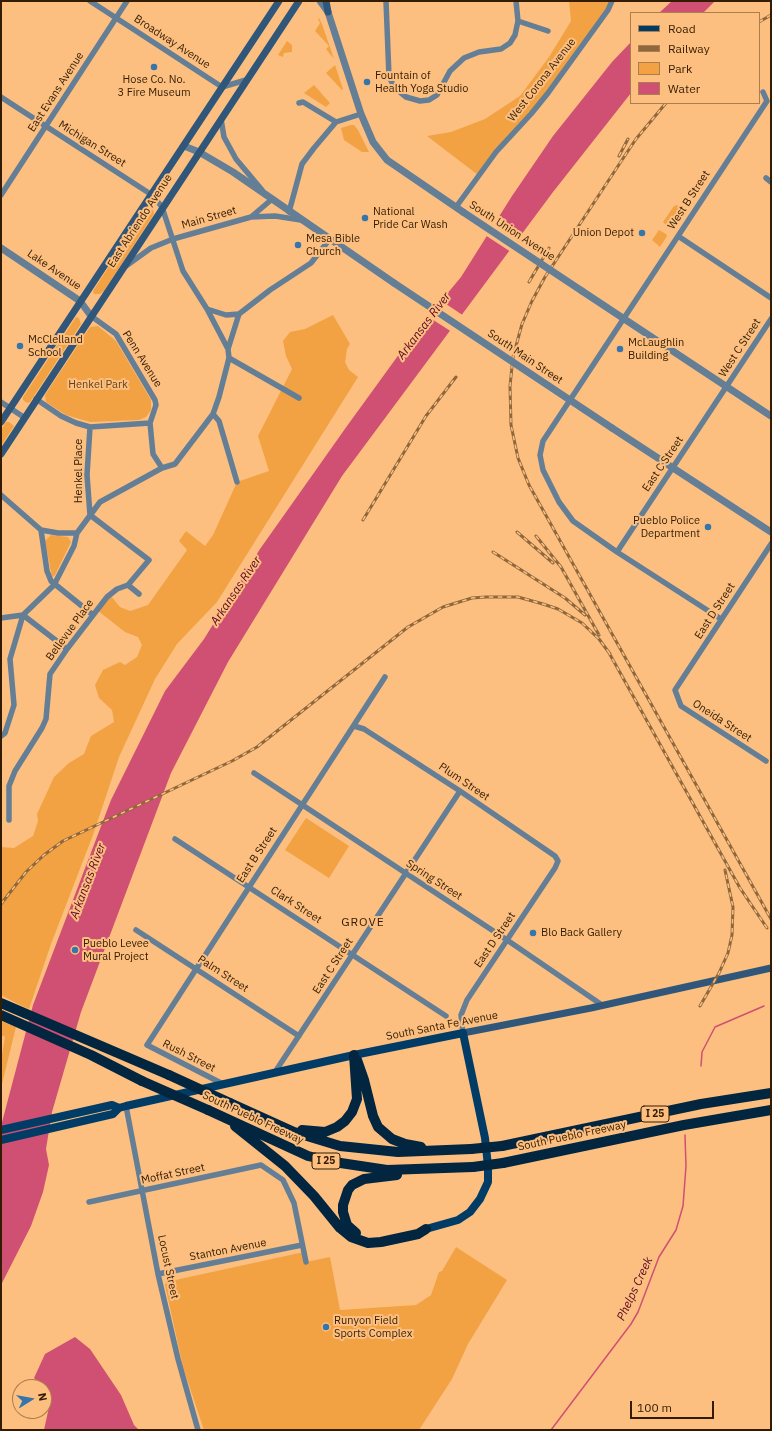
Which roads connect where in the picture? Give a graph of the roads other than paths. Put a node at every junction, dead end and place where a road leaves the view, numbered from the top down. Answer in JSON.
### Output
{"nodes":[{"id":1,"x":90,"y":1,"type":"edge"},
{"id":2,"x":127,"y":1,"type":"edge"},
{"id":3,"x":279,"y":1,"type":"edge"},
{"id":4,"x":299,"y":1,"type":"edge"},
{"id":5,"x":320,"y":1,"type":"edge"},
{"id":6,"x":326,"y":1,"type":"edge"},
{"id":7,"x":386,"y":1,"type":"edge"},
{"id":8,"x":516,"y":1,"type":"edge"},
{"id":9,"x":612,"y":1,"type":"edge"},
{"id":10,"x":328,"y":12,"type":"junction"},
{"id":11,"x":116,"y":18,"type":"junction"},
{"id":12,"x":518,"y":21,"type":"junction"},
{"id":13,"x":548,"y":31,"type":"dead end"},
{"id":14,"x":246,"y":80,"type":"junction"},
{"id":15,"x":222,"y":86,"type":"junction"},
{"id":16,"x":763,"y":92,"type":"dead end"},
{"id":17,"x":1,"y":97,"type":"edge"},
{"id":18,"x":299,"y":102,"type":"dead end"},
{"id":19,"x":361,"y":114,"type":"junction"},
{"id":20,"x":221,"y":117,"type":"junction"},
{"id":21,"x":336,"y":122,"type":"junction"},
{"id":22,"x":46,"y":126,"type":"junction"},
{"id":23,"x":184,"y":146,"type":"junction"},
{"id":24,"x":199,"y":152,"type":"junction"},
{"id":25,"x":152,"y":194,"type":"junction"},
{"id":26,"x":1,"y":195,"type":"edge"},
{"id":27,"x":270,"y":199,"type":"junction"},
{"id":28,"x":162,"y":207,"type":"junction"},
{"id":29,"x":456,"y":207,"type":"junction"},
{"id":30,"x":289,"y":212,"type":"junction"},
{"id":31,"x":252,"y":217,"type":"junction"},
{"id":32,"x":301,"y":220,"type":"junction"},
{"id":33,"x":678,"y":236,"type":"junction"},
{"id":34,"x":173,"y":239,"type":"junction"},
{"id":35,"x":329,"y":240,"type":"junction"},
{"id":36,"x":1,"y":248,"type":"edge"},
{"id":37,"x":123,"y":269,"type":"junction"},
{"id":38,"x":771,"y":298,"type":"edge"},
{"id":39,"x":80,"y":301,"type":"junction"},
{"id":40,"x":207,"y":309,"type":"junction"},
{"id":41,"x":239,"y":314,"type":"junction"},
{"id":42,"x":91,"y":316,"type":"junction"},
{"id":43,"x":624,"y":319,"type":"junction"},
{"id":44,"x":771,"y":319,"type":"edge"},
{"id":45,"x":228,"y":349,"type":"junction"},
{"id":46,"x":229,"y":358,"type":"junction"},
{"id":47,"x":726,"y":387,"type":"junction"},
{"id":48,"x":299,"y":398,"type":"dead end"},
{"id":49,"x":36,"y":399,"type":"junction"},
{"id":50,"x":1,"y":402,"type":"edge"},
{"id":51,"x":10,"y":408,"type":"junction"},
{"id":52,"x":213,"y":414,"type":"junction"},
{"id":53,"x":771,"y":416,"type":"edge"},
{"id":54,"x":25,"y":418,"type":"junction"},
{"id":55,"x":1,"y":422,"type":"edge"},
{"id":56,"x":150,"y":422,"type":"junction"},
{"id":57,"x":90,"y":427,"type":"junction"},
{"id":58,"x":1,"y":454,"type":"edge"},
{"id":59,"x":673,"y":467,"type":"junction"},
{"id":60,"x":162,"y":468,"type":"junction"},
{"id":61,"x":237,"y":482,"type":"dead end"},
{"id":62,"x":1,"y":495,"type":"edge"},
{"id":63,"x":90,"y":515,"type":"junction"},
{"id":64,"x":41,"y":530,"type":"junction"},
{"id":65,"x":771,"y":532,"type":"edge"},
{"id":66,"x":77,"y":533,"type":"junction"},
{"id":67,"x":771,"y":544,"type":"edge"},
{"id":68,"x":617,"y":552,"type":"junction"},
{"id":69,"x":54,"y":585,"type":"junction"},
{"id":70,"x":128,"y":585,"type":"junction"},
{"id":71,"x":139,"y":594,"type":"dead end"},
{"id":72,"x":23,"y":615,"type":"junction"},
{"id":73,"x":93,"y":615,"type":"junction"},
{"id":74,"x":1,"y":618,"type":"edge"},
{"id":75,"x":721,"y":619,"type":"junction"},
{"id":76,"x":67,"y":648,"type":"junction"},
{"id":77,"x":385,"y":677,"type":"dead end"},
{"id":78,"x":675,"y":690,"type":"joint"},
{"id":79,"x":354,"y":726,"type":"junction"},
{"id":80,"x":1,"y":736,"type":"edge"},
{"id":81,"x":766,"y":761,"type":"dead end"},
{"id":82,"x":254,"y":773,"type":"dead end"},
{"id":83,"x":460,"y":791,"type":"junction"},
{"id":84,"x":302,"y":804,"type":"junction"},
{"id":85,"x":9,"y":820,"type":"dead end"},
{"id":86,"x":175,"y":839,"type":"dead end"},
{"id":87,"x":558,"y":862,"type":"joint"},
{"id":88,"x":406,"y":873,"type":"junction"},
{"id":89,"x":249,"y":886,"type":"junction"},
{"id":90,"x":136,"y":930,"type":"dead end"},
{"id":91,"x":507,"y":940,"type":"junction"},
{"id":92,"x":353,"y":954,"type":"junction"},
{"id":93,"x":195,"y":968,"type":"junction"},
{"id":94,"x":771,"y":968,"type":"edge"},
{"id":95,"x":1,"y":1003,"type":"edge"},
{"id":96,"x":602,"y":1005,"type":"junction"},
{"id":97,"x":1,"y":1015,"type":"edge"},
{"id":98,"x":15,"y":1015,"type":"junction"},
{"id":99,"x":446,"y":1016,"type":"dead end"},
{"id":100,"x":463,"y":1033,"type":"junction"},
{"id":101,"x":299,"y":1036,"type":"junction"},
{"id":102,"x":147,"y":1045,"type":"joint"},
{"id":103,"x":354,"y":1055,"type":"junction"},
{"id":104,"x":275,"y":1072,"type":"junction"},
{"id":105,"x":223,"y":1084,"type":"junction"},
{"id":106,"x":771,"y":1092,"type":"edge"},
{"id":107,"x":122,"y":1107,"type":"junction"},
{"id":108,"x":246,"y":1110,"type":"junction"},
{"id":109,"x":771,"y":1110,"type":"edge"},
{"id":110,"x":220,"y":1115,"type":"junction"},
{"id":111,"x":1,"y":1130,"type":"edge"},
{"id":112,"x":1,"y":1140,"type":"edge"},
{"id":113,"x":449,"y":1150,"type":"junction"},
{"id":114,"x":455,"y":1168,"type":"junction"},
{"id":115,"x":142,"y":1191,"type":"junction"},
{"id":116,"x":89,"y":1202,"type":"dead end"},
{"id":117,"x":426,"y":1230,"type":"junction"},
{"id":118,"x":302,"y":1245,"type":"junction"},
{"id":119,"x":306,"y":1262,"type":"dead end"},
{"id":120,"x":158,"y":1274,"type":"junction"},
{"id":121,"x":198,"y":1430,"type":"edge"}],
"edges":[{"from":1,"to":11,"type":"street","name":"Broadway Avenue"},
{"from":2,"to":11,"type":"street","name":"East Evans Avenue"},
{"from":3,"to":15,"type":"main road","name":"East Abriendo Avenue"},
{"from":4,"to":14,"type":"main road","name":"East Abriendo Avenue"},
{"from":5,"to":10,"type":"street","name":"South Union Avenue"},
{"from":6,"to":10,"type":"main road"},
{"from":7,"to":12,"type":"street"},
{"from":8,"to":12,"type":"street"},
{"from":9,"to":29,"type":"street","name":"West Corona Avenue"},
{"from":10,"to":19,"type":"street","name":"South Union Avenue"},
{"from":11,"to":15,"type":"street","name":"Broadway Avenue"},
{"from":11,"to":22,"type":"street","name":"East Evans Avenue"},
{"from":12,"to":13,"type":"street"},
{"from":14,"to":15,"type":"street"},
{"from":14,"to":20,"type":"main road","name":"East Abriendo Avenue"},
{"from":15,"to":23,"type":"main road","name":"East Abriendo Avenue"},
{"from":16,"to":33,"type":"street","name":"West B Street"},
{"from":17,"to":22,"type":"street","name":"Michigan Street"},
{"from":18,"to":21,"type":"street"},
{"from":19,"to":21,"type":"street"},
{"from":19,"to":29,"type":"street","name":"South Union Avenue"},
{"from":20,"to":24,"type":"main road","name":"East Abriendo Avenue"},
{"from":20,"to":27,"type":"street","name":"South Main Street"},
{"from":21,"to":30,"type":"street"},
{"from":22,"to":25,"type":"street","name":"Michigan Street"},
{"from":22,"to":26,"type":"street","name":"East Evans Avenue"},
{"from":23,"to":24,"type":"street","name":"South Main Street"},
{"from":23,"to":25,"type":"main road","name":"East Abriendo Avenue"},
{"from":24,"to":27,"type":"street","name":"South Main Street"},
{"from":24,"to":28,"type":"main road","name":"East Abriendo Avenue"},
{"from":25,"to":28,"type":"street","name":"Michigan Street"},
{"from":25,"to":39,"type":"main road","name":"East Abriendo Avenue"},
{"from":27,"to":30,"type":"street","name":"South Main Street"},
{"from":27,"to":31,"type":"street","name":"Main Street"},
{"from":28,"to":34,"type":"street","name":"Michigan Street"},
{"from":28,"to":37,"type":"main road","name":"East Abriendo Avenue"},
{"from":29,"to":43,"type":"street","name":"South Union Avenue","bridge":true},
{"from":30,"to":32,"type":"street","name":"South Main Street"},
{"from":31,"to":32,"type":"street","name":"Main Street"},
{"from":31,"to":34,"type":"street","name":"Main Street"},
{"from":32,"to":35,"type":"street","name":"South Main Street"},
{"from":33,"to":38,"type":"street"},
{"from":33,"to":43,"type":"street","name":"West B Street"},
{"from":34,"to":37,"type":"street","name":"Main Street"},
{"from":34,"to":40,"type":"street","name":"Michigan Street"},
{"from":35,"to":41,"type":"street"},
{"from":35,"to":59,"type":"street","name":"South Main Street","bridge":true},
{"from":36,"to":39,"type":"street","name":"Lake Avenue"},
{"from":37,"to":42,"type":"main road","name":"East Abriendo Avenue"},
{"from":39,"to":42,"type":"street","name":"Lake Avenue"},
{"from":39,"to":51,"type":"main road","name":"East Abriendo Avenue"},
{"from":40,"to":41,"type":"street"},
{"from":40,"to":45,"type":"street","name":"Michigan Street"},
{"from":41,"to":45,"type":"street"},
{"from":42,"to":49,"type":"main road","name":"East Abriendo Avenue"},
{"from":42,"to":56,"type":"street","name":"Penn Avenue"},
{"from":43,"to":47,"type":"street","name":"South Union Avenue"},
{"from":43,"to":68,"type":"street"},
{"from":44,"to":47,"type":"street","name":"West C Street"},
{"from":45,"to":46,"type":"street"},
{"from":46,"to":48,"type":"street"},
{"from":46,"to":52,"type":"street"},
{"from":47,"to":53,"type":"street","name":"South Union Avenue"},
{"from":47,"to":59,"type":"street","name":"East C Street"},
{"from":49,"to":54,"type":"main road","name":"East Abriendo Avenue"},
{"from":49,"to":57,"type":"street"},
{"from":50,"to":51,"type":"street"},
{"from":51,"to":54,"type":"street"},
{"from":51,"to":55,"type":"main road","name":"East Abriendo Avenue"},
{"from":52,"to":60,"type":"street"},
{"from":52,"to":61,"type":"street"},
{"from":54,"to":58,"type":"main road","name":"East Abriendo Avenue"},
{"from":56,"to":57,"type":"street"},
{"from":56,"to":60,"type":"street","name":"Penn Avenue"},
{"from":57,"to":63,"type":"street","name":"Henkel Place"},
{"from":59,"to":65,"type":"street","name":"South Main Street"},
{"from":59,"to":68,"type":"street","name":"East C Street"},
{"from":60,"to":63,"type":"street"},
{"from":62,"to":64,"type":"street"},
{"from":63,"to":66,"type":"street"},
{"from":63,"to":70,"type":"street","name":"Bellevue Place"},
{"from":64,"to":66,"type":"street"},
{"from":64,"to":69,"type":"street"},
{"from":66,"to":69,"type":"street"},
{"from":67,"to":75,"type":"street","name":"East D Street"},
{"from":68,"to":75,"type":"street"},
{"from":69,"to":72,"type":"street"},
{"from":69,"to":73,"type":"street"},
{"from":70,"to":71,"type":"street"},
{"from":70,"to":73,"type":"street","name":"Bellevue Place"},
{"from":72,"to":74,"type":"street"},
{"from":72,"to":76,"type":"street"},
{"from":72,"to":80,"type":"street"},
{"from":73,"to":76,"type":"street","name":"Bellevue Place"},
{"from":75,"to":78,"type":"street","name":"East D Street"},
{"from":76,"to":85,"type":"street","name":"Bellevue Place"},
{"from":77,"to":79,"type":"street","name":"East B Street"},
{"from":78,"to":81,"type":"street","name":"Oneida Street"},
{"from":79,"to":83,"type":"street","name":"Plum Street"},
{"from":79,"to":84,"type":"street","name":"East B Street"},
{"from":82,"to":84,"type":"street","name":"Spring Street"},
{"from":83,"to":87,"type":"street","name":"Plum Street"},
{"from":83,"to":88,"type":"street","name":"East C Street"},
{"from":84,"to":88,"type":"street","name":"Spring Street"},
{"from":84,"to":89,"type":"street","name":"East B Street"},
{"from":86,"to":89,"type":"street","name":"Clark Street"},
{"from":87,"to":91,"type":"street","name":"East D Street"},
{"from":88,"to":91,"type":"street","name":"Spring Street"},
{"from":88,"to":92,"type":"street","name":"East C Street"},
{"from":89,"to":92,"type":"street","name":"Clark Street"},
{"from":89,"to":93,"type":"street","name":"East B Street"},
{"from":90,"to":93,"type":"street","name":"Palm Street"},
{"from":91,"to":96,"type":"street","name":"Spring Street"},
{"from":91,"to":100,"type":"street","name":"East D Street"},
{"from":92,"to":99,"type":"street","name":"Clark Street"},
{"from":92,"to":101,"type":"street","name":"East C Street"},
{"from":93,"to":101,"type":"street","name":"Palm Street"},
{"from":93,"to":102,"type":"street","name":"East B Street"},
{"from":94,"to":96,"type":"main road","name":"South Santa Fe Avenue"},
{"from":95,"to":98,"type":"highway","name":"South Pueblo Freeway","number":"I 25"},
{"from":96,"to":100,"type":"main road","name":"South Santa Fe Avenue"},
{"from":97,"to":98,"type":"highway","name":"South Pueblo Freeway","number":"I 25"},
{"from":98,"to":108,"type":"highway","name":"South Pueblo Freeway","number":"I 25","bridge":true},
{"from":98,"to":110,"type":"highway","name":"South Pueblo Freeway","number":"I 25","bridge":true},
{"from":100,"to":103,"type":"main road","name":"South Santa Fe Avenue"},
{"from":100,"to":117,"type":"main road"},
{"from":101,"to":104,"type":"street","name":"East C Street"},
{"from":102,"to":105,"type":"street","name":"Rush Street"},
{"from":103,"to":104,"type":"main road","name":"South Santa Fe Avenue"},
{"from":103,"to":108,"type":"highway"},
{"from":103,"to":113,"type":"highway"},
{"from":104,"to":105,"type":"main road","name":"South Santa Fe Avenue"},
{"from":105,"to":107,"type":"main road","name":"South Santa Fe Avenue"},
{"from":106,"to":113,"type":"highway","name":"South Pueblo Freeway","number":"I 25","bridge":true},
{"from":107,"to":111,"type":"main road","name":"South Santa Fe Avenue"},
{"from":107,"to":112,"type":"main road","name":"South Santa Fe Avenue"},
{"from":107,"to":115,"type":"street","name":"Locust Street"},
{"from":108,"to":113,"type":"highway","name":"South Pueblo Freeway","number":"I 25"},
{"from":109,"to":114,"type":"highway","name":"South Pueblo Freeway","number":"I 25","bridge":true},
{"from":110,"to":114,"type":"highway","name":"South Pueblo Freeway","number":"I 25"},
{"from":110,"to":117,"type":"highway"},
{"from":114,"to":117,"type":"highway"},
{"from":115,"to":116,"type":"street","name":"Moffat Street"},
{"from":115,"to":118,"type":"street","name":"Moffat Street"},
{"from":115,"to":120,"type":"street","name":"Locust Street"},
{"from":118,"to":119,"type":"street"},
{"from":118,"to":120,"type":"street","name":"Stanton Avenue"},
{"from":120,"to":121,"type":"street","name":"Locust Street"}]}
